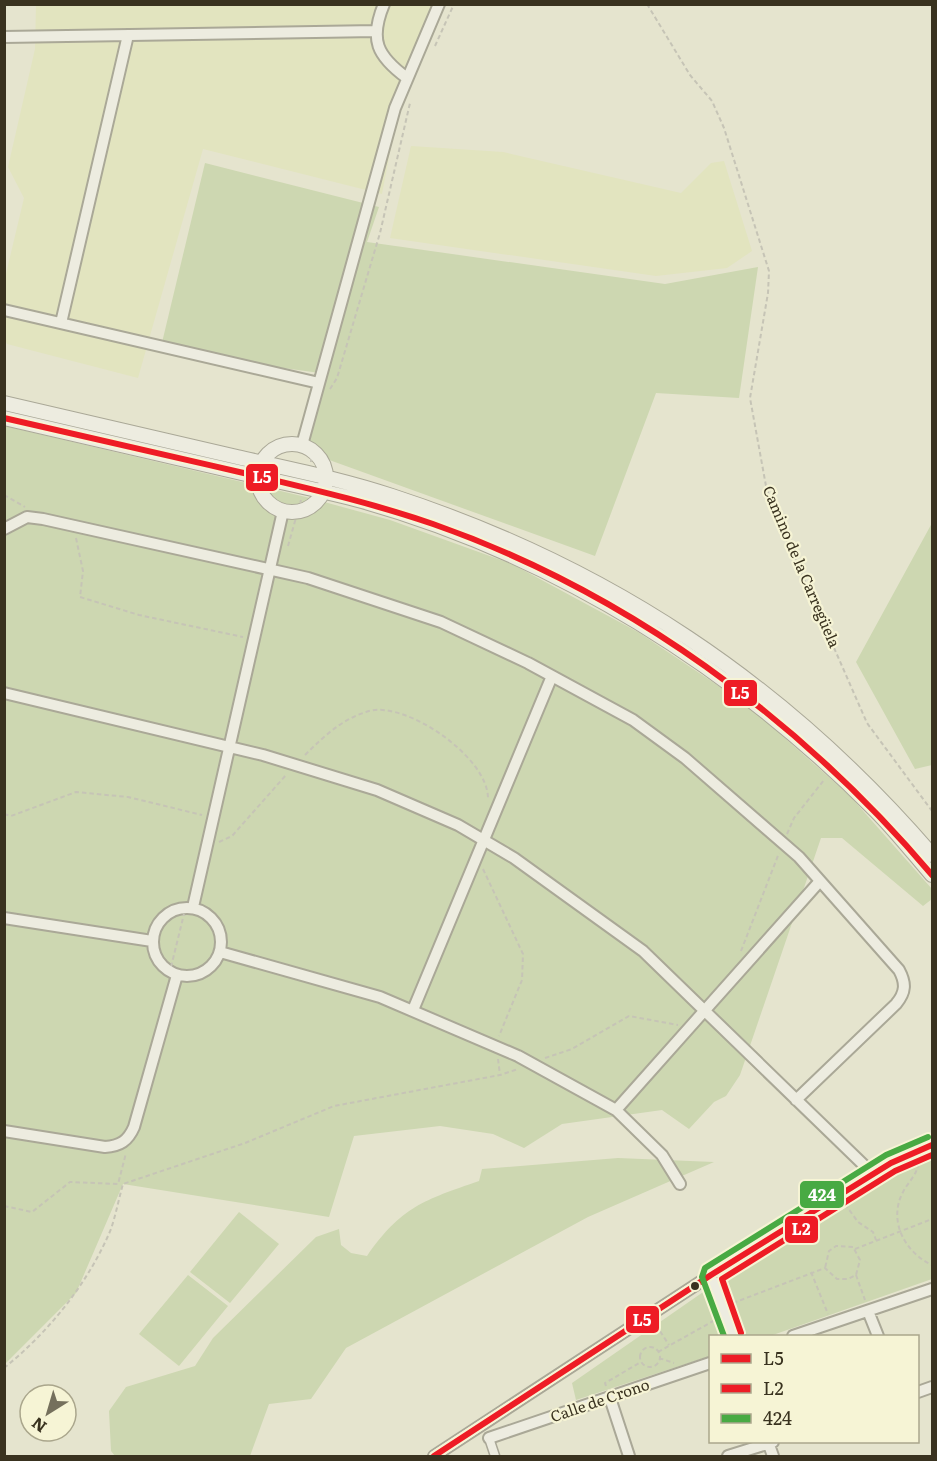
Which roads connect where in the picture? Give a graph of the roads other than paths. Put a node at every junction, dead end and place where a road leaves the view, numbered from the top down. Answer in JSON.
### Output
{"nodes":[{"id":1,"x":384,"y":4,"type":"edge"},
{"id":2,"x":439,"y":4,"type":"edge"},
{"id":3,"x":376,"y":31,"type":"junction"},
{"id":4,"x":128,"y":35,"type":"junction"},
{"id":5,"x":4,"y":37,"type":"edge"},
{"id":6,"x":407,"y":78,"type":"junction"},
{"id":7,"x":4,"y":310,"type":"edge"},
{"id":8,"x":61,"y":323,"type":"junction"},
{"id":9,"x":318,"y":383,"type":"junction"},
{"id":10,"x":4,"y":403,"type":"edge"},
{"id":11,"x":4,"y":418,"type":"edge"},
{"id":12,"x":306,"y":445,"type":"junction"},
{"id":13,"x":260,"y":470,"type":"junction"},
{"id":14,"x":327,"y":478,"type":"junction"},
{"id":15,"x":324,"y":492,"type":"junction"},
{"id":16,"x":283,"y":511,"type":"junction"},
{"id":17,"x":4,"y":529,"type":"edge"},
{"id":18,"x":271,"y":570,"type":"junction"},
{"id":19,"x":552,"y":675,"type":"junction"},
{"id":20,"x":4,"y":693,"type":"edge"},
{"id":21,"x":230,"y":747,"type":"junction"},
{"id":22,"x":484,"y":840,"type":"junction"},
{"id":23,"x":933,"y":855,"type":"edge"},
{"id":24,"x":933,"y":875,"type":"edge"},
{"id":25,"x":820,"y":881,"type":"junction"},
{"id":26,"x":189,"y":908,"type":"junction"},
{"id":27,"x":4,"y":918,"type":"edge"},
{"id":28,"x":153,"y":941,"type":"junction"},
{"id":29,"x":220,"y":952,"type":"junction"},
{"id":30,"x":173,"y":976,"type":"junction"},
{"id":31,"x":413,"y":1010,"type":"junction"},
{"id":32,"x":705,"y":1010,"type":"junction"},
{"id":33,"x":796,"y":1100,"type":"junction"},
{"id":34,"x":616,"y":1110,"type":"junction"},
{"id":35,"x":4,"y":1131,"type":"edge"},
{"id":36,"x":933,"y":1145,"type":"edge"},
{"id":37,"x":873,"y":1174,"type":"junction"},
{"id":38,"x":680,"y":1184,"type":"dead end"},
{"id":39,"x":711,"y":1275,"type":"junction"},
{"id":40,"x":933,"y":1289,"type":"edge"},
{"id":41,"x":867,"y":1306,"type":"junction"},
{"id":42,"x":733,"y":1335,"type":"edge"},
{"id":43,"x":796,"y":1335,"type":"edge"},
{"id":44,"x":878,"y":1335,"type":"edge"},
{"id":45,"x":709,"y":1365,"type":"edge"},
{"id":46,"x":610,"y":1398,"type":"junction"},
{"id":47,"x":489,"y":1438,"type":"joint"},
{"id":48,"x":767,"y":1443,"type":"edge"},
{"id":49,"x":434,"y":1456,"type":"edge"},
{"id":50,"x":495,"y":1456,"type":"edge"},
{"id":51,"x":629,"y":1456,"type":"edge"},
{"id":52,"x":728,"y":1456,"type":"edge"}],
"edges":[{"from":1,"to":3,"type":"street"},
{"from":2,"to":6,"type":"street"},
{"from":3,"to":4,"type":"street"},
{"from":3,"to":6,"type":"street"},
{"from":4,"to":5,"type":"street"},
{"from":4,"to":8,"type":"street"},
{"from":6,"to":9,"type":"street"},
{"from":7,"to":8,"type":"street"},
{"from":8,"to":9,"type":"street"},
{"from":9,"to":12,"type":"street"},
{"from":10,"to":13,"type":"street"},
{"from":11,"to":13,"type":"street"},
{"from":12,"to":13,"type":"street"},
{"from":12,"to":14,"type":"street"},
{"from":13,"to":14,"type":"street"},
{"from":13,"to":15,"type":"street"},
{"from":13,"to":16,"type":"street"},
{"from":14,"to":15,"type":"street"},
{"from":14,"to":23,"type":"street"},
{"from":15,"to":16,"type":"street"},
{"from":15,"to":24,"type":"street"},
{"from":16,"to":18,"type":"street"},
{"from":17,"to":18,"type":"street"},
{"from":18,"to":19,"type":"street"},
{"from":18,"to":21,"type":"street"},
{"from":19,"to":22,"type":"street"},
{"from":19,"to":25,"type":"street"},
{"from":20,"to":21,"type":"street"},
{"from":21,"to":22,"type":"street"},
{"from":21,"to":26,"type":"street"},
{"from":22,"to":31,"type":"street"},
{"from":22,"to":32,"type":"street"},
{"from":25,"to":32,"type":"street"},
{"from":25,"to":33,"type":"street"},
{"from":26,"to":28,"type":"street"},
{"from":26,"to":29,"type":"street"},
{"from":27,"to":28,"type":"street"},
{"from":28,"to":30,"type":"street"},
{"from":29,"to":30,"type":"street"},
{"from":29,"to":31,"type":"street"},
{"from":30,"to":35,"type":"street"},
{"from":31,"to":34,"type":"street"},
{"from":32,"to":33,"type":"street"},
{"from":32,"to":34,"type":"street"},
{"from":33,"to":37,"type":"street"},
{"from":34,"to":38,"type":"street"},
{"from":36,"to":37,"type":"street"},
{"from":37,"to":39,"type":"street"},
{"from":39,"to":42,"type":"street"},
{"from":39,"to":49,"type":"street"},
{"from":40,"to":41,"type":"street"},
{"from":41,"to":43,"type":"street"},
{"from":41,"to":44,"type":"street"},
{"from":45,"to":46,"type":"street","name":"Calle de Crono"},
{"from":46,"to":47,"type":"street","name":"Calle de Crono"},
{"from":46,"to":51,"type":"street"},
{"from":47,"to":50,"type":"street"},
{"from":48,"to":52,"type":"street"}]}
